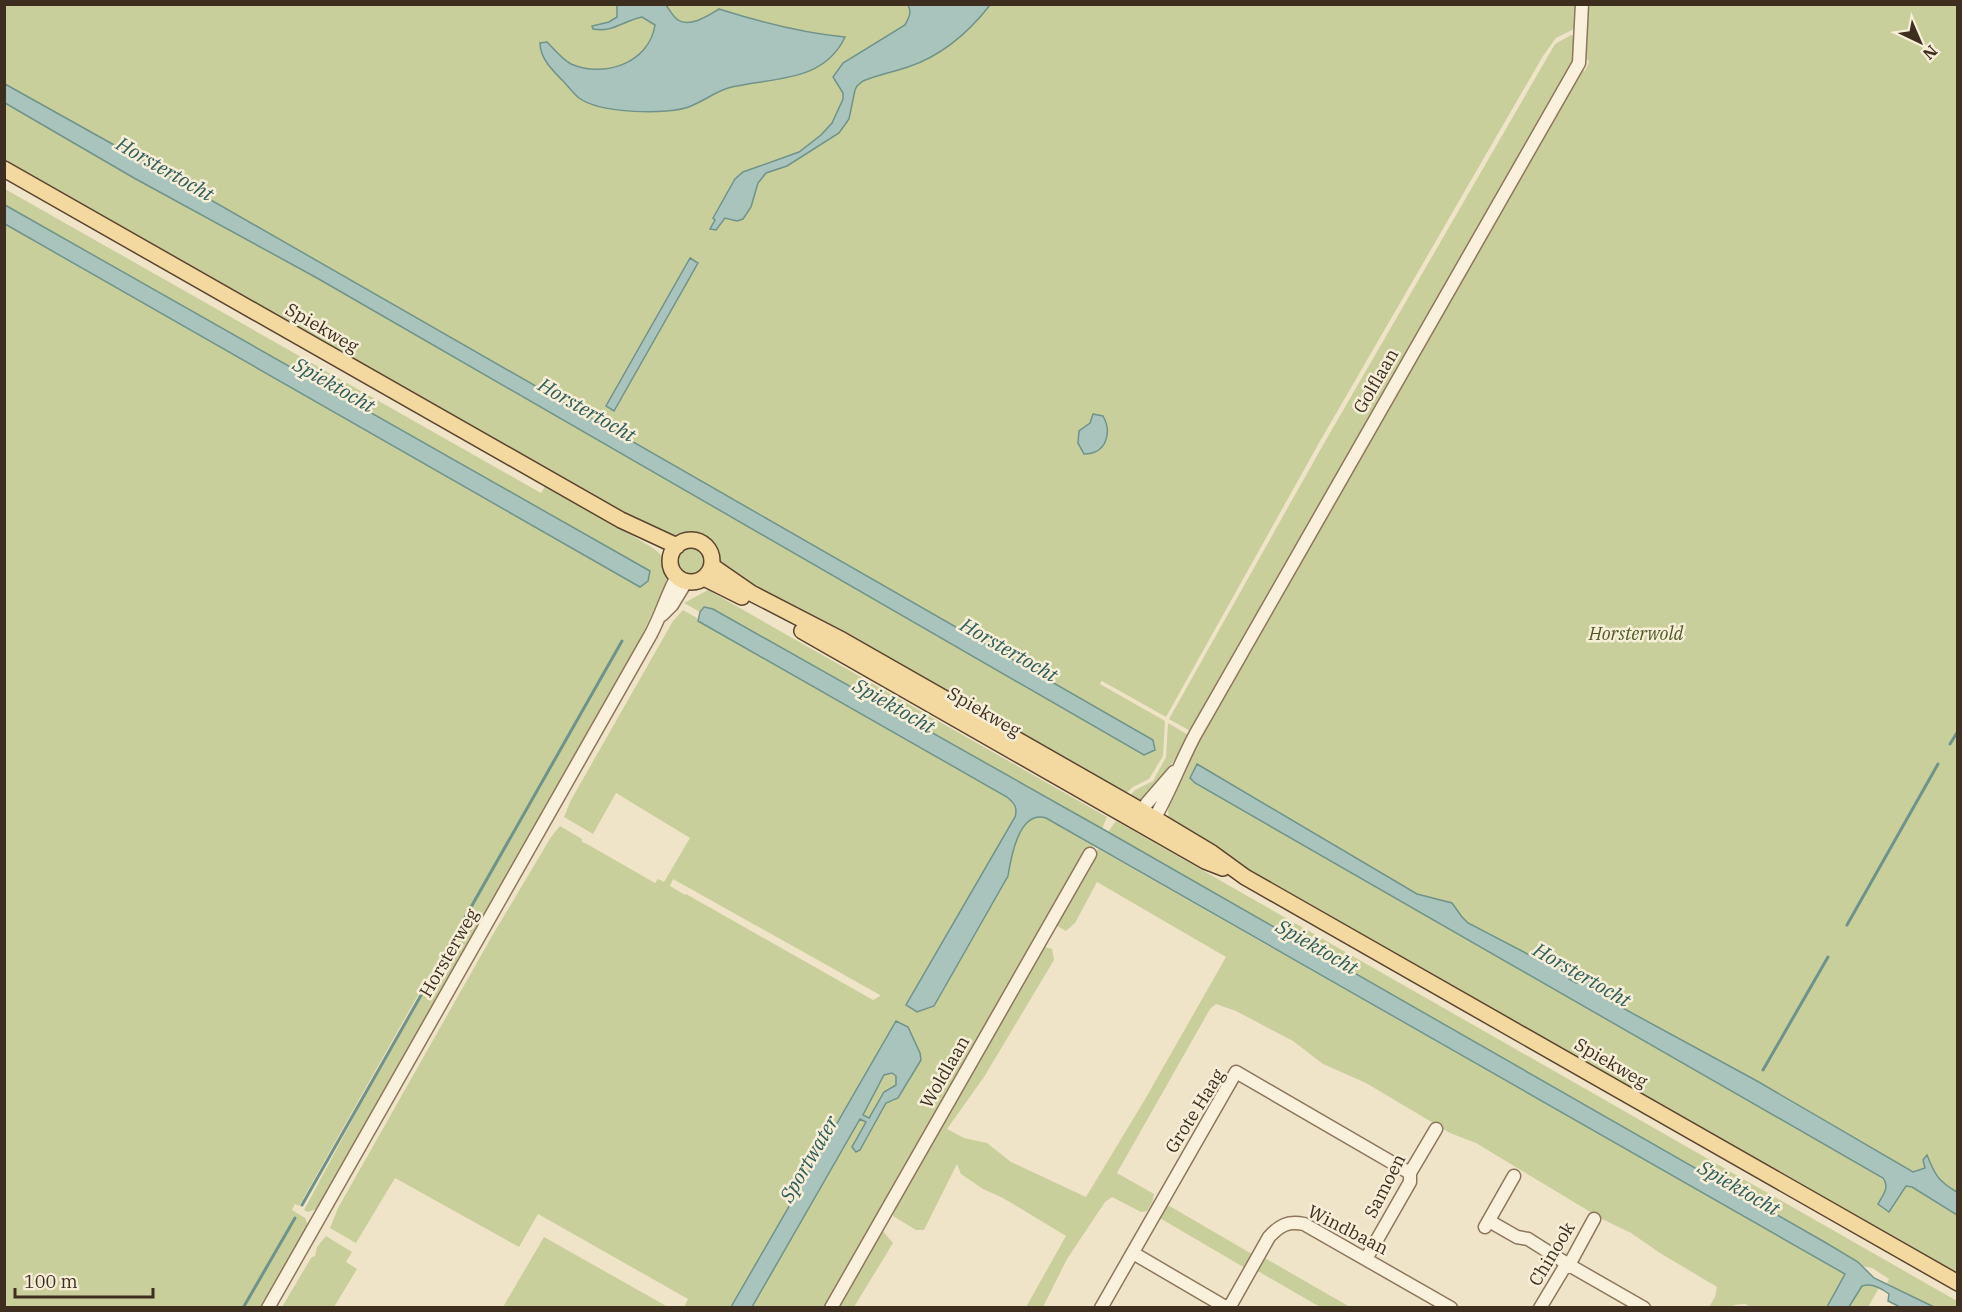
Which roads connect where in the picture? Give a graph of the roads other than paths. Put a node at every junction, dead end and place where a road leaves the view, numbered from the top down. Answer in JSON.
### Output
{"nodes":[{"id":1,"x":1582,"y":4,"type":"edge"},
{"id":2,"x":4,"y":169,"type":"edge"},
{"id":3,"x":674,"y":550,"type":"junction"},
{"id":4,"x":708,"y":572,"type":"junction"},
{"id":5,"x":681,"y":579,"type":"junction"},
{"id":6,"x":1146,"y":820,"type":"junction"},
{"id":7,"x":1090,"y":855,"type":"dead end"},
{"id":8,"x":1436,"y":1129,"type":"dead end"},
{"id":9,"x":1410,"y":1173,"type":"junction"},
{"id":10,"x":1514,"y":1176,"type":"dead end"},
{"id":11,"x":1594,"y":1219,"type":"dead end"},
{"id":12,"x":1133,"y":1253,"type":"junction"},
{"id":13,"x":1366,"y":1258,"type":"junction"},
{"id":14,"x":1569,"y":1264,"type":"junction"},
{"id":15,"x":1958,"y":1283,"type":"edge"},
{"id":16,"x":1225,"y":1307,"type":"edge"},
{"id":17,"x":268,"y":1308,"type":"edge"},
{"id":18,"x":831,"y":1308,"type":"edge"},
{"id":19,"x":1101,"y":1308,"type":"edge"},
{"id":20,"x":1451,"y":1308,"type":"edge"},
{"id":21,"x":1540,"y":1308,"type":"edge"},
{"id":22,"x":1644,"y":1308,"type":"edge"}],
"edges":[{"from":1,"to":6,"type":"street","name":"Golflaan"},
{"from":2,"to":3,"type":"main road","name":"Spiekweg"},
{"from":3,"to":4,"type":"main road"},
{"from":3,"to":5,"type":"main road"},
{"from":4,"to":5,"type":"main road"},
{"from":4,"to":6,"type":"main road","name":"Spiekweg"},
{"from":5,"to":17,"type":"street","name":"Horsterweg"},
{"from":6,"to":15,"type":"main road","name":"Spiekweg"},
{"from":7,"to":18,"type":"street","name":"Woldlaan"},
{"from":8,"to":9,"type":"street","name":"Samoen"},
{"from":9,"to":12,"type":"street","name":"Grote Haag"},
{"from":9,"to":13,"type":"street","name":"Samoen"},
{"from":10,"to":14,"type":"street"},
{"from":11,"to":14,"type":"street","name":"Chinook"},
{"from":12,"to":16,"type":"street"},
{"from":12,"to":19,"type":"street","name":"Grote Haag"},
{"from":13,"to":16,"type":"street","name":"Windbaan"},
{"from":13,"to":20,"type":"street","name":"Windbaan"},
{"from":14,"to":21,"type":"street","name":"Chinook"},
{"from":14,"to":22,"type":"street"}]}
